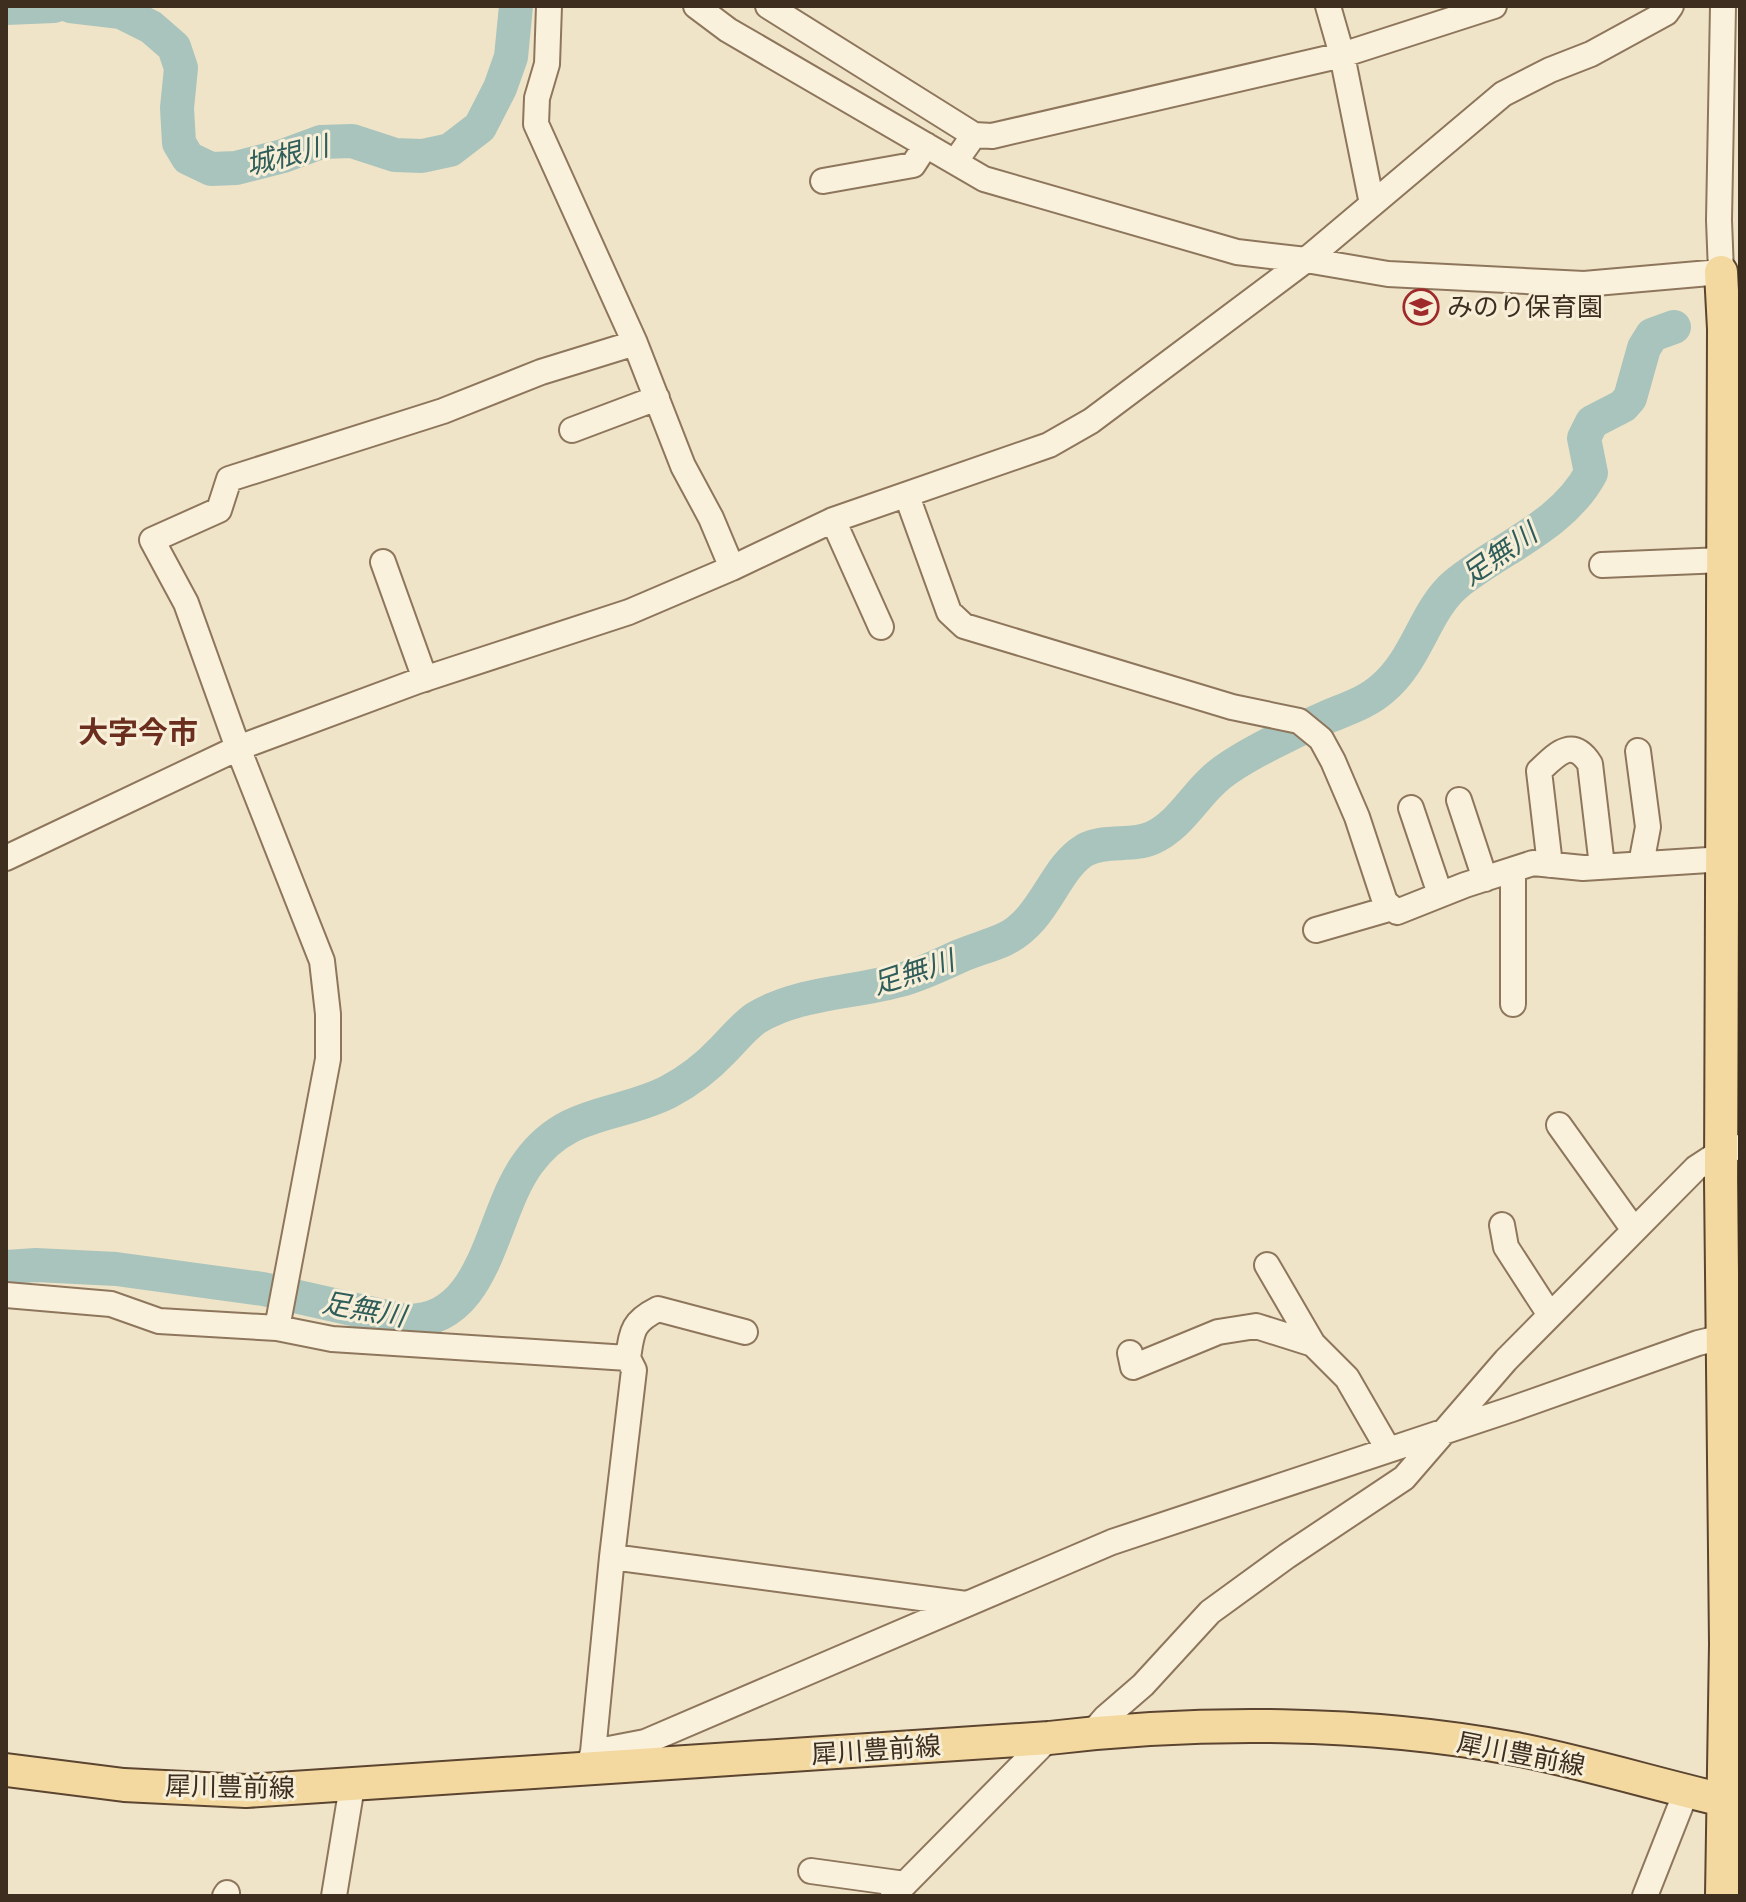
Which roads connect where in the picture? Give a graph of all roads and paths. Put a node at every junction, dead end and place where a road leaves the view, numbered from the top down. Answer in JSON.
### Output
{"nodes":[{"id":1,"x":549,"y":6,"type":"edge"},
{"id":2,"x":696,"y":6,"type":"edge"},
{"id":3,"x":768,"y":6,"type":"edge"},
{"id":4,"x":1328,"y":6,"type":"edge"},
{"id":5,"x":1494,"y":6,"type":"edge"},
{"id":6,"x":1671,"y":6,"type":"edge"},
{"id":7,"x":1723,"y":6,"type":"edge"},
{"id":8,"x":1342,"y":55,"type":"junction"},
{"id":9,"x":974,"y":135,"type":"junction"},
{"id":10,"x":926,"y":145,"type":"junction"},
{"id":11,"x":955,"y":162,"type":"junction"},
{"id":12,"x":823,"y":181,"type":"dead end"},
{"id":13,"x":1372,"y":204,"type":"junction"},
{"id":14,"x":1306,"y":260,"type":"junction"},
{"id":15,"x":1734,"y":269,"type":"edge"},
{"id":16,"x":635,"y":343,"type":"junction"},
{"id":17,"x":657,"y":398,"type":"junction"},
{"id":18,"x":572,"y":430,"type":"dead end"},
{"id":19,"x":907,"y":496,"type":"junction"},
{"id":20,"x":833,"y":520,"type":"junction"},
{"id":21,"x":1723,"y":560,"type":"junction"},
{"id":22,"x":383,"y":562,"type":"dead end"},
{"id":23,"x":1602,"y":565,"type":"dead end"},
{"id":24,"x":732,"y":568,"type":"junction"},
{"id":25,"x":881,"y":627,"type":"dead end"},
{"id":26,"x":425,"y":679,"type":"junction"},
{"id":27,"x":238,"y":748,"type":"junction"},
{"id":28,"x":1638,"y":751,"type":"dead end"},
{"id":29,"x":1459,"y":800,"type":"dead end"},
{"id":30,"x":1411,"y":808,"type":"dead end"},
{"id":31,"x":6,"y":858,"type":"edge"},
{"id":32,"x":1731,"y":859,"type":"edge"},
{"id":33,"x":1641,"y":864,"type":"junction"},
{"id":34,"x":1550,"y":865,"type":"junction"},
{"id":35,"x":1602,"y":866,"type":"junction"},
{"id":36,"x":1513,"y":870,"type":"junction"},
{"id":37,"x":1485,"y":879,"type":"junction"},
{"id":38,"x":1440,"y":894,"type":"junction"},
{"id":39,"x":1392,"y":908,"type":"junction"},
{"id":40,"x":1316,"y":930,"type":"dead end"},
{"id":41,"x":1513,"y":1004,"type":"dead end"},
{"id":42,"x":1559,"y":1125,"type":"dead end"},
{"id":43,"x":1731,"y":1149,"type":"edge"},
{"id":44,"x":1502,"y":1225,"type":"dead end"},
{"id":45,"x":1634,"y":1230,"type":"junction"},
{"id":46,"x":1267,"y":1265,"type":"dead end"},
{"id":47,"x":6,"y":1295,"type":"edge"},
{"id":48,"x":1550,"y":1315,"type":"junction"},
{"id":49,"x":277,"y":1328,"type":"junction"},
{"id":50,"x":745,"y":1332,"type":"dead end"},
{"id":51,"x":1731,"y":1335,"type":"edge"},
{"id":52,"x":1313,"y":1344,"type":"junction"},
{"id":53,"x":1130,"y":1353,"type":"dead end"},
{"id":54,"x":628,"y":1358,"type":"junction"},
{"id":55,"x":1443,"y":1430,"type":"junction"},
{"id":56,"x":1388,"y":1449,"type":"junction"},
{"id":57,"x":612,"y":1557,"type":"junction"},
{"id":58,"x":966,"y":1604,"type":"junction"},
{"id":59,"x":1092,"y":1733,"type":"junction"},
{"id":60,"x":1049,"y":1738,"type":"junction"},
{"id":61,"x":590,"y":1761,"type":"junction"},
{"id":62,"x":6,"y":1770,"type":"edge"},
{"id":63,"x":352,"y":1786,"type":"junction"},
{"id":64,"x":1686,"y":1792,"type":"junction"},
{"id":65,"x":1731,"y":1802,"type":"edge"},
{"id":66,"x":811,"y":1871,"type":"dead end"},
{"id":67,"x":899,"y":1890,"type":"edge"},
{"id":68,"x":334,"y":1896,"type":"edge"},
{"id":69,"x":1645,"y":1896,"type":"edge"},
{"id":70,"x":1722,"y":1896,"type":"edge"}],
"edges":[{"from":1,"to":16,"type":"street"},
{"from":2,"to":10,"type":"street"},
{"from":3,"to":9,"type":"street"},
{"from":4,"to":8,"type":"street"},
{"from":5,"to":8,"type":"street"},
{"from":6,"to":13,"type":"street"},
{"from":7,"to":15,"type":"street"},
{"from":8,"to":9,"type":"street"},
{"from":8,"to":13,"type":"street"},
{"from":9,"to":11,"type":"street"},
{"from":10,"to":11,"type":"street"},
{"from":10,"to":12,"type":"street"},
{"from":11,"to":14,"type":"street"},
{"from":13,"to":14,"type":"street"},
{"from":14,"to":15,"type":"street"},
{"from":14,"to":19,"type":"street"},
{"from":15,"to":21,"type":"main road"},
{"from":16,"to":17,"type":"street"},
{"from":16,"to":27,"type":"street"},
{"from":17,"to":18,"type":"street"},
{"from":17,"to":24,"type":"street"},
{"from":19,"to":20,"type":"street"},
{"from":19,"to":39,"type":"street"},
{"from":20,"to":24,"type":"street"},
{"from":20,"to":25,"type":"street"},
{"from":21,"to":23,"type":"street"},
{"from":21,"to":32,"type":"main road"},
{"from":22,"to":26,"type":"street"},
{"from":24,"to":26,"type":"street"},
{"from":26,"to":27,"type":"street"},
{"from":27,"to":31,"type":"street"},
{"from":27,"to":49,"type":"street"},
{"from":28,"to":33,"type":"street"},
{"from":29,"to":37,"type":"street"},
{"from":30,"to":38,"type":"street"},
{"from":32,"to":33,"type":"street"},
{"from":32,"to":43,"type":"main road"},
{"from":33,"to":35,"type":"street"},
{"from":34,"to":35,"type":"street"},
{"from":34,"to":35,"type":"street"},
{"from":34,"to":36,"type":"street"},
{"from":36,"to":37,"type":"street"},
{"from":36,"to":41,"type":"street"},
{"from":37,"to":38,"type":"street"},
{"from":38,"to":39,"type":"street"},
{"from":39,"to":40,"type":"street"},
{"from":42,"to":45,"type":"street"},
{"from":43,"to":45,"type":"street"},
{"from":43,"to":51,"type":"main road"},
{"from":44,"to":48,"type":"street"},
{"from":45,"to":48,"type":"street"},
{"from":46,"to":52,"type":"street"},
{"from":47,"to":49,"type":"street"},
{"from":48,"to":55,"type":"street"},
{"from":49,"to":54,"type":"street"},
{"from":50,"to":54,"type":"street"},
{"from":51,"to":55,"type":"street"},
{"from":51,"to":65,"type":"main road"},
{"from":52,"to":53,"type":"street"},
{"from":52,"to":56,"type":"street"},
{"from":54,"to":57,"type":"street"},
{"from":55,"to":56,"type":"street"},
{"from":55,"to":59,"type":"street"},
{"from":56,"to":58,"type":"street"},
{"from":57,"to":58,"type":"street"},
{"from":57,"to":61,"type":"street"},
{"from":58,"to":61,"type":"street"},
{"from":59,"to":60,"type":"main road","name":"犀川豊前線"},
{"from":59,"to":64,"type":"main road","name":"犀川豊前線"},
{"from":60,"to":61,"type":"main road","name":"犀川豊前線"},
{"from":60,"to":67,"type":"street"},
{"from":61,"to":63,"type":"main road","name":"犀川豊前線"},
{"from":62,"to":63,"type":"main road","name":"犀川豊前線"},
{"from":63,"to":68,"type":"street"},
{"from":64,"to":65,"type":"main road","name":"犀川豊前線"},
{"from":64,"to":69,"type":"street"},
{"from":65,"to":70,"type":"main road"},
{"from":66,"to":67,"type":"street"}]}
